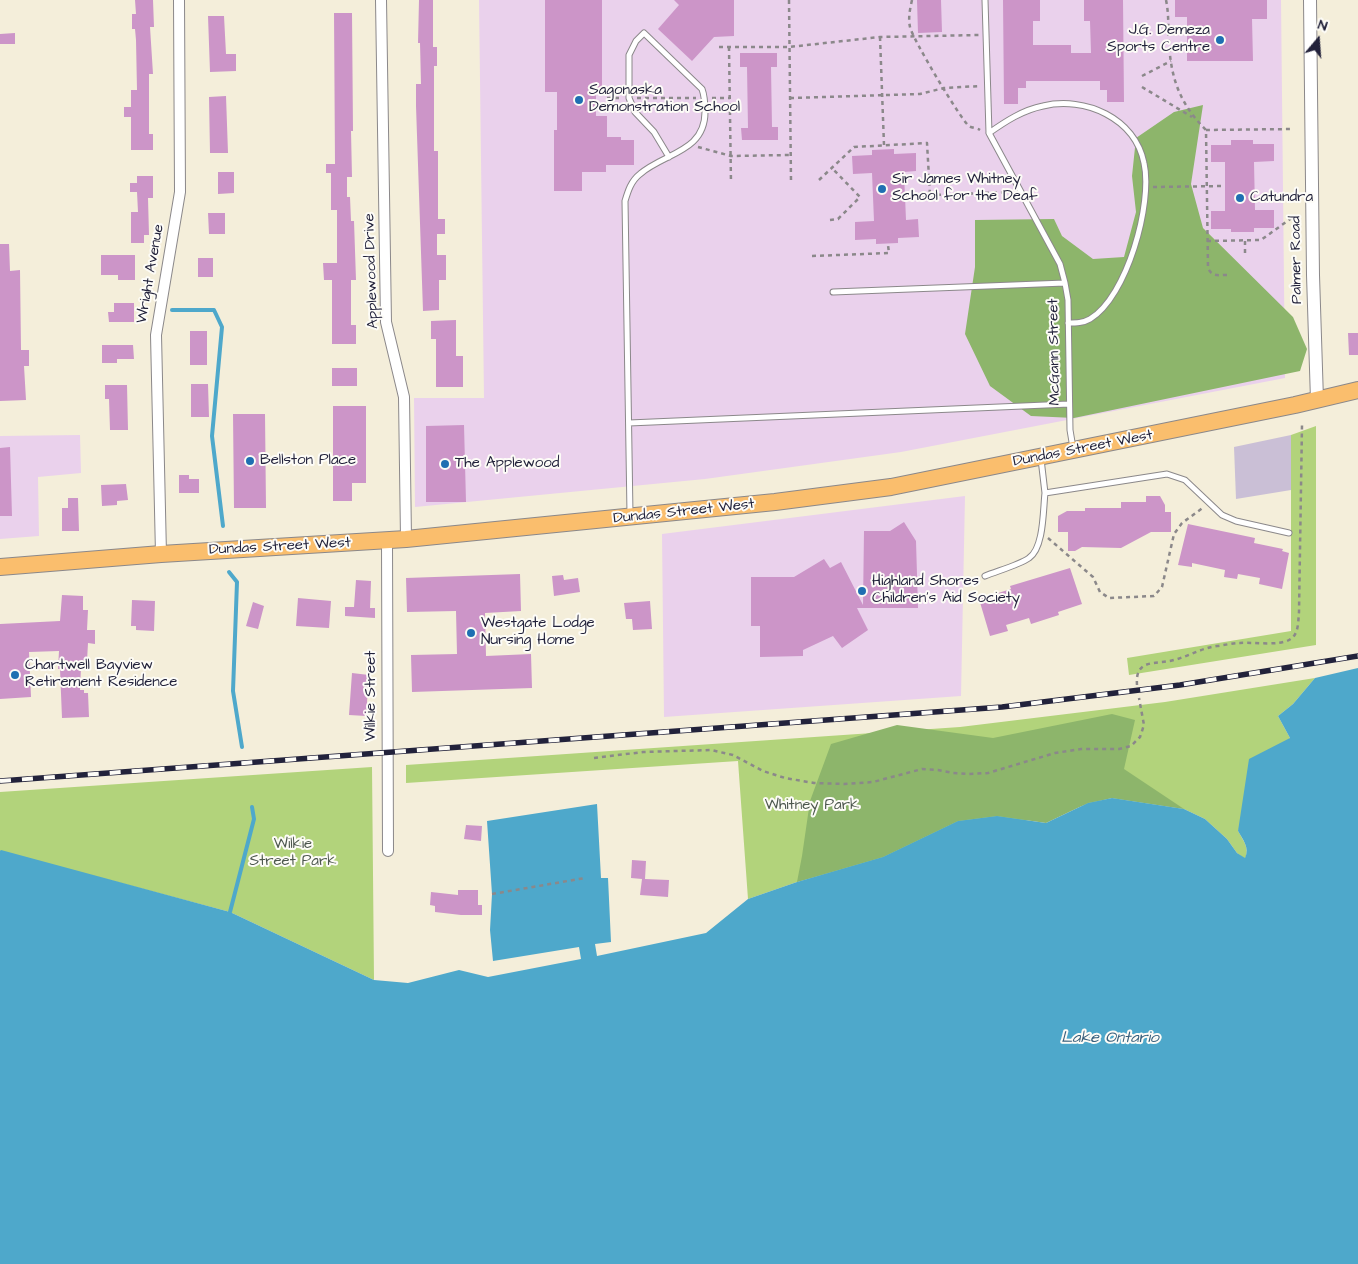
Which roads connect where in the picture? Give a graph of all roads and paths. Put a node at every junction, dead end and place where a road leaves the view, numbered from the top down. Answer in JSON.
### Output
{"nodes":[{"id":1,"x":179,"y":0,"type":"edge"},
{"id":2,"x":381,"y":0,"type":"edge"},
{"id":3,"x":789,"y":0,"type":"edge"},
{"id":4,"x":912,"y":0,"type":"edge"},
{"id":5,"x":985,"y":0,"type":"edge"},
{"id":6,"x":1166,"y":0,"type":"edge"},
{"id":7,"x":1310,"y":0,"type":"edge"},
{"id":8,"x":986,"y":35,"type":"junction"},
{"id":9,"x":880,"y":37,"type":"junction"},
{"id":10,"x":913,"y":37,"type":"junction"},
{"id":11,"x":789,"y":46,"type":"junction"},
{"id":12,"x":719,"y":47,"type":"dead end"},
{"id":13,"x":729,"y":47,"type":"junction"},
{"id":14,"x":1171,"y":61,"type":"junction"},
{"id":15,"x":1142,"y":76,"type":"dead end"},
{"id":16,"x":988,"y":86,"type":"junction"},
{"id":17,"x":1142,"y":87,"type":"dead end"},
{"id":18,"x":944,"y":88,"type":"junction"},
{"id":19,"x":882,"y":95,"type":"junction"},
{"id":20,"x":608,"y":98,"type":"dead end"},
{"id":21,"x":629,"y":98,"type":"junction"},
{"id":22,"x":705,"y":98,"type":"junction"},
{"id":23,"x":730,"y":98,"type":"junction"},
{"id":24,"x":790,"y":98,"type":"junction"},
{"id":25,"x":1195,"y":118,"type":"junction"},
{"id":26,"x":1293,"y":129,"type":"dead end"},
{"id":27,"x":1206,"y":130,"type":"junction"},
{"id":28,"x":989,"y":132,"type":"junction"},
{"id":29,"x":690,"y":144,"type":"junction"},
{"id":30,"x":884,"y":146,"type":"junction"},
{"id":31,"x":790,"y":155,"type":"junction"},
{"id":32,"x":731,"y":156,"type":"junction"},
{"id":33,"x":669,"y":157,"type":"junction"},
{"id":34,"x":832,"y":168,"type":"junction"},
{"id":35,"x":819,"y":180,"type":"dead end"},
{"id":36,"x":791,"y":181,"type":"dead end"},
{"id":37,"x":731,"y":183,"type":"dead end"},
{"id":38,"x":1207,"y":186,"type":"junction"},
{"id":39,"x":1225,"y":186,"type":"dead end"},
{"id":40,"x":1146,"y":187,"type":"junction"},
{"id":41,"x":1020,"y":192,"type":"junction"},
{"id":42,"x":930,"y":195,"type":"junction"},
{"id":43,"x":905,"y":196,"type":"dead end"},
{"id":44,"x":1293,"y":217,"type":"dead end"},
{"id":45,"x":830,"y":220,"type":"dead end"},
{"id":46,"x":1245,"y":240,"type":"junction"},
{"id":47,"x":1207,"y":241,"type":"junction"},
{"id":48,"x":888,"y":245,"type":"dead end"},
{"id":49,"x":812,"y":256,"type":"dead end"},
{"id":50,"x":1245,"y":257,"type":"dead end"},
{"id":51,"x":1227,"y":275,"type":"dead end"},
{"id":52,"x":1065,"y":283,"type":"junction"},
{"id":53,"x":833,"y":292,"type":"dead end"},
{"id":54,"x":1068,"y":323,"type":"junction"},
{"id":55,"x":1358,"y":390,"type":"edge"},
{"id":56,"x":1317,"y":400,"type":"junction"},
{"id":57,"x":1069,"y":404,"type":"junction"},
{"id":58,"x":629,"y":423,"type":"junction"},
{"id":59,"x":1302,"y":425,"type":"dead end"},
{"id":60,"x":1073,"y":452,"type":"junction"},
{"id":61,"x":1041,"y":458,"type":"junction"},
{"id":62,"x":1045,"y":493,"type":"junction"},
{"id":63,"x":1209,"y":503,"type":"junction"},
{"id":64,"x":630,"y":517,"type":"junction"},
{"id":65,"x":1041,"y":533,"type":"junction"},
{"id":66,"x":1289,"y":533,"type":"dead end"},
{"id":67,"x":406,"y":539,"type":"junction"},
{"id":68,"x":387,"y":541,"type":"junction"},
{"id":69,"x":161,"y":554,"type":"junction"},
{"id":70,"x":0,"y":566,"type":"edge"},
{"id":71,"x":985,"y":576,"type":"dead end"},
{"id":72,"x":1137,"y":685,"type":"dead end"},
{"id":73,"x":1139,"y":698,"type":"dead end"},
{"id":74,"x":594,"y":758,"type":"dead end"},
{"id":75,"x":388,"y":851,"type":"dead end"},
{"id":76,"x":585,"y":878,"type":"dead end"},
{"id":77,"x":492,"y":894,"type":"dead end"}],
"edges":[{"from":1,"to":69,"type":"street","name":"Wright Avenue"},
{"from":2,"to":67,"type":"street","name":"Applewood Drive"},
{"from":3,"to":11,"type":"path"},
{"from":4,"to":10,"type":"path"},
{"from":5,"to":8,"type":"lane","name":"McGann Street"},
{"from":6,"to":14,"type":"path"},
{"from":7,"to":56,"type":"street","name":"Palmer Road"},
{"from":8,"to":10,"type":"path"},
{"from":8,"to":16,"type":"lane","name":"McGann Street"},
{"from":9,"to":10,"type":"path"},
{"from":9,"to":11,"type":"path"},
{"from":9,"to":19,"type":"path"},
{"from":10,"to":18,"type":"path"},
{"from":11,"to":13,"type":"path"},
{"from":11,"to":24,"type":"path"},
{"from":12,"to":13,"type":"path"},
{"from":13,"to":23,"type":"path"},
{"from":14,"to":15,"type":"path"},
{"from":14,"to":25,"type":"path"},
{"from":16,"to":18,"type":"path"},
{"from":16,"to":28,"type":"lane","name":"McGann Street"},
{"from":17,"to":25,"type":"path"},
{"from":18,"to":19,"type":"path"},
{"from":18,"to":28,"type":"path"},
{"from":19,"to":24,"type":"path"},
{"from":19,"to":30,"type":"path"},
{"from":20,"to":21,"type":"path"},
{"from":21,"to":22,"type":"path"},
{"from":21,"to":22,"type":"lane"},
{"from":21,"to":33,"type":"lane"},
{"from":22,"to":23,"type":"path"},
{"from":22,"to":29,"type":"lane"},
{"from":23,"to":32,"type":"path"},
{"from":24,"to":31,"type":"path"},
{"from":25,"to":27,"type":"path"},
{"from":26,"to":27,"type":"path"},
{"from":27,"to":38,"type":"path"},
{"from":28,"to":40,"type":"lane"},
{"from":28,"to":41,"type":"lane","name":"McGann Street"},
{"from":29,"to":32,"type":"path"},
{"from":29,"to":33,"type":"lane"},
{"from":30,"to":34,"type":"path"},
{"from":30,"to":42,"type":"path"},
{"from":31,"to":32,"type":"path"},
{"from":31,"to":36,"type":"path"},
{"from":32,"to":37,"type":"path"},
{"from":33,"to":58,"type":"lane"},
{"from":34,"to":35,"type":"path"},
{"from":34,"to":45,"type":"path"},
{"from":38,"to":39,"type":"path"},
{"from":38,"to":40,"type":"path"},
{"from":38,"to":47,"type":"path"},
{"from":40,"to":54,"type":"lane"},
{"from":41,"to":42,"type":"path"},
{"from":41,"to":52,"type":"lane","name":"McGann Street"},
{"from":42,"to":43,"type":"path"},
{"from":44,"to":46,"type":"path"},
{"from":46,"to":47,"type":"path"},
{"from":46,"to":50,"type":"path"},
{"from":47,"to":51,"type":"path"},
{"from":48,"to":49,"type":"path"},
{"from":52,"to":53,"type":"lane"},
{"from":52,"to":54,"type":"lane","name":"McGann Street"},
{"from":54,"to":57,"type":"lane","name":"McGann Street"},
{"from":55,"to":56,"type":"main road","name":"Dundas Street West"},
{"from":56,"to":60,"type":"main road","name":"Dundas Street West"},
{"from":57,"to":58,"type":"lane"},
{"from":57,"to":60,"type":"lane","name":"McGann Street"},
{"from":58,"to":64,"type":"lane"},
{"from":59,"to":72,"type":"path"},
{"from":60,"to":61,"type":"main road","name":"Dundas Street West"},
{"from":61,"to":62,"type":"lane"},
{"from":61,"to":64,"type":"main road","name":"Dundas Street West"},
{"from":62,"to":63,"type":"lane"},
{"from":62,"to":65,"type":"lane"},
{"from":63,"to":65,"type":"path"},
{"from":63,"to":66,"type":"lane"},
{"from":64,"to":67,"type":"main road","name":"Dundas Street West"},
{"from":65,"to":71,"type":"lane"},
{"from":67,"to":68,"type":"main road","name":"Dundas Street West"},
{"from":68,"to":69,"type":"main road","name":"Dundas Street West"},
{"from":68,"to":75,"type":"street","name":"Wilkie Street"},
{"from":69,"to":70,"type":"main road","name":"Dundas Street West"},
{"from":73,"to":74,"type":"path"},
{"from":76,"to":77,"type":"path"}]}
